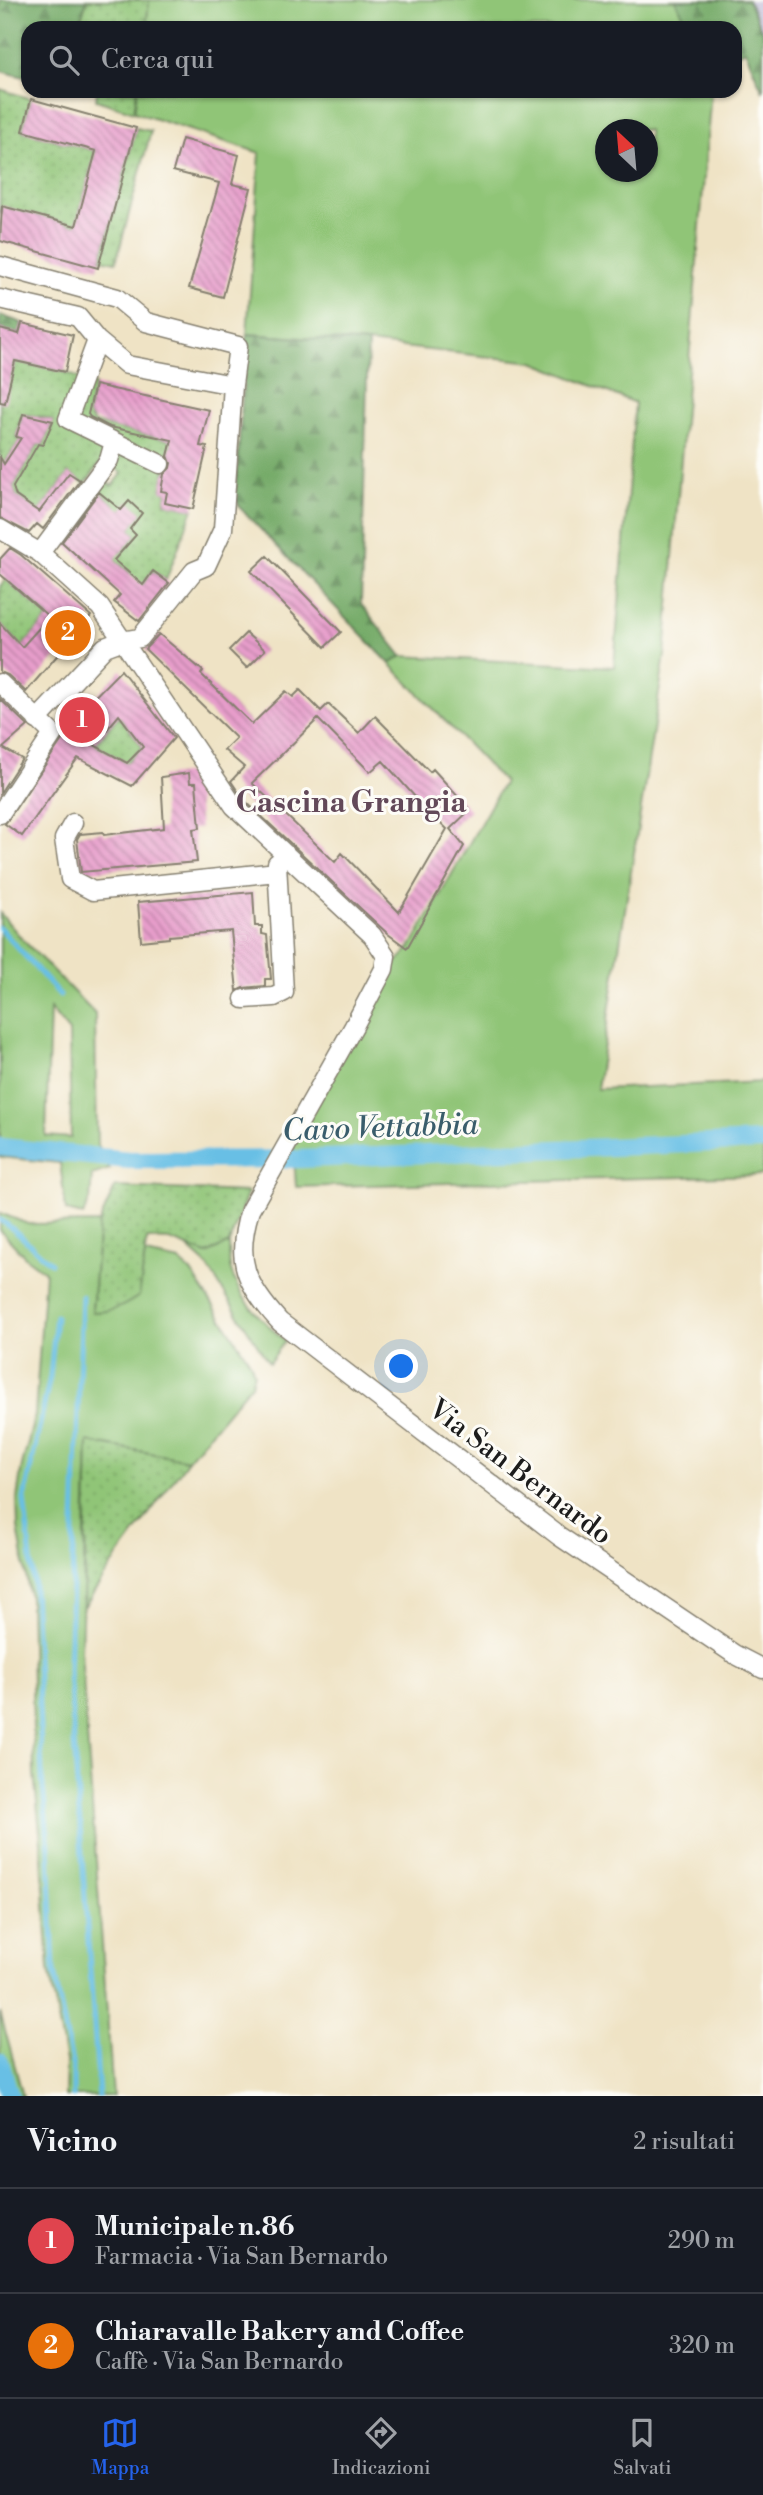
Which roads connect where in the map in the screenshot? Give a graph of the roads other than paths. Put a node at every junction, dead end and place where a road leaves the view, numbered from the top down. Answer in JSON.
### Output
{"nodes":[{"id":1,"x":0,"y":266,"type":"edge"},
{"id":2,"x":0,"y":299,"type":"edge"},
{"id":3,"x":97,"y":340,"type":"junction"},
{"id":4,"x":233,"y":384,"type":"junction"},
{"id":5,"x":114,"y":442,"type":"junction"},
{"id":6,"x":160,"y":464,"type":"dead end"},
{"id":7,"x":0,"y":529,"type":"edge"},
{"id":8,"x":40,"y":553,"type":"junction"},
{"id":9,"x":121,"y":641,"type":"junction"},
{"id":10,"x":0,"y":683,"type":"edge"},
{"id":11,"x":37,"y":720,"type":"junction"},
{"id":12,"x":0,"y":814,"type":"edge"},
{"id":13,"x":73,"y":823,"type":"dead end"},
{"id":14,"x":276,"y":845,"type":"junction"},
{"id":15,"x":278,"y":872,"type":"junction"},
{"id":16,"x":244,"y":999,"type":"dead end"},
{"id":17,"x":763,"y":1669,"type":"edge"}],
"edges":[{"from":1,"to":4,"type":"street"},
{"from":2,"to":3,"type":"street"},
{"from":3,"to":4,"type":"street"},
{"from":3,"to":5,"type":"street"},
{"from":4,"to":9,"type":"street"},
{"from":5,"to":6,"type":"street"},
{"from":5,"to":8,"type":"street"},
{"from":7,"to":8,"type":"street","name":"Via San Bernardo"},
{"from":8,"to":9,"type":"street","name":"Via San Bernardo"},
{"from":9,"to":11,"type":"street"},
{"from":9,"to":14,"type":"street","name":"Via San Bernardo"},
{"from":10,"to":11,"type":"street"},
{"from":11,"to":12,"type":"street"},
{"from":13,"to":15,"type":"street"},
{"from":14,"to":15,"type":"street"},
{"from":14,"to":17,"type":"street","name":"Via San Bernardo"},
{"from":15,"to":16,"type":"street"}]}
